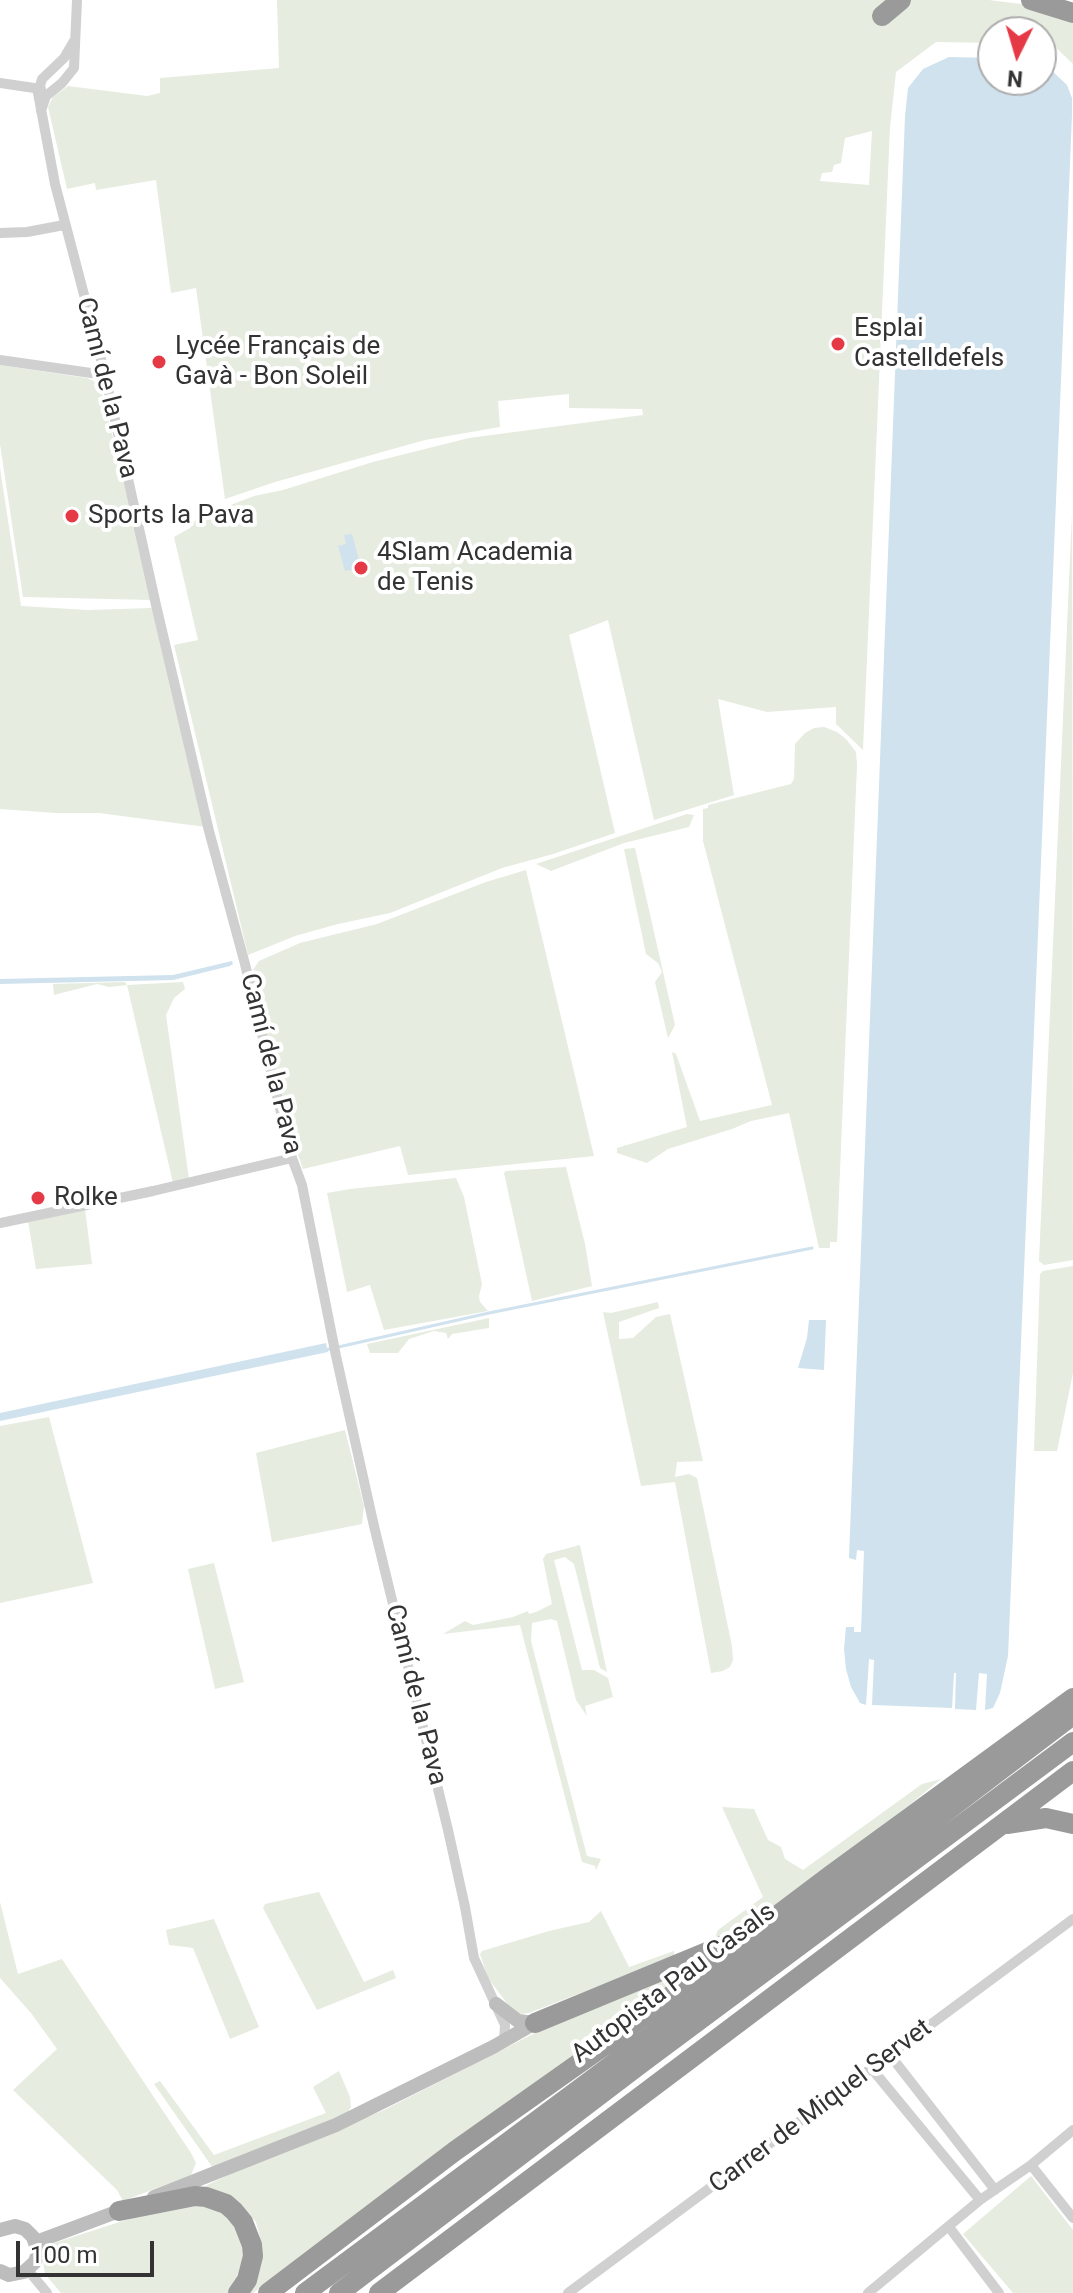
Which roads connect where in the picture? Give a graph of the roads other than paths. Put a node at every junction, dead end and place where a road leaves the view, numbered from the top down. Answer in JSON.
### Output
{"nodes":[{"id":1,"x":77,"y":0,"type":"edge"},
{"id":2,"x":883,"y":0,"type":"edge"},
{"id":3,"x":901,"y":0,"type":"edge"},
{"id":4,"x":1031,"y":0,"type":"edge"},
{"id":5,"x":1071,"y":11,"type":"edge"},
{"id":6,"x":74,"y":41,"type":"junction"},
{"id":7,"x":0,"y":83,"type":"edge"},
{"id":8,"x":38,"y":88,"type":"junction"},
{"id":9,"x":51,"y":92,"type":"junction"},
{"id":10,"x":41,"y":113,"type":"junction"},
{"id":11,"x":64,"y":225,"type":"junction"},
{"id":12,"x":0,"y":233,"type":"edge"},
{"id":13,"x":0,"y":360,"type":"edge"},
{"id":14,"x":105,"y":375,"type":"junction"},
{"id":15,"x":292,"y":1158,"type":"junction"},
{"id":16,"x":0,"y":1223,"type":"edge"},
{"id":17,"x":1073,"y":1688,"type":"edge"},
{"id":18,"x":1073,"y":1698,"type":"edge"},
{"id":19,"x":1073,"y":1715,"type":"edge"},
{"id":20,"x":1026,"y":1732,"type":"junction"},
{"id":21,"x":1073,"y":1742,"type":"edge"},
{"id":22,"x":1073,"y":1771,"type":"edge"},
{"id":23,"x":1073,"y":1824,"type":"edge"},
{"id":24,"x":1000,"y":1826,"type":"junction"},
{"id":25,"x":1073,"y":1919,"type":"edge"},
{"id":26,"x":764,"y":1926,"type":"junction"},
{"id":27,"x":498,"y":2008,"type":"junction"},
{"id":28,"x":535,"y":2023,"type":"junction"},
{"id":29,"x":648,"y":2038,"type":"junction"},
{"id":30,"x":500,"y":2043,"type":"junction"},
{"id":31,"x":890,"y":2055,"type":"junction"},
{"id":32,"x":872,"y":2069,"type":"junction"},
{"id":33,"x":1073,"y":2130,"type":"edge"},
{"id":34,"x":1031,"y":2165,"type":"junction"},
{"id":35,"x":995,"y":2190,"type":"junction"},
{"id":36,"x":980,"y":2200,"type":"junction"},
{"id":37,"x":388,"y":2203,"type":"junction"},
{"id":38,"x":119,"y":2211,"type":"junction"},
{"id":39,"x":1073,"y":2218,"type":"edge"},
{"id":40,"x":949,"y":2227,"type":"junction"},
{"id":41,"x":0,"y":2230,"type":"edge"},
{"id":42,"x":36,"y":2242,"type":"junction"},
{"id":43,"x":28,"y":2270,"type":"junction"},
{"id":44,"x":0,"y":2271,"type":"edge"},
{"id":45,"x":47,"y":2293,"type":"edge"},
{"id":46,"x":238,"y":2293,"type":"edge"},
{"id":47,"x":268,"y":2293,"type":"edge"},
{"id":48,"x":305,"y":2293,"type":"edge"},
{"id":49,"x":339,"y":2293,"type":"edge"},
{"id":50,"x":379,"y":2293,"type":"edge"},
{"id":51,"x":568,"y":2293,"type":"edge"},
{"id":52,"x":868,"y":2293,"type":"edge"},
{"id":53,"x":999,"y":2293,"type":"edge"}],
"edges":[{"from":1,"to":6,"type":"street"},
{"from":2,"to":3,"type":"highway"},
{"from":4,"to":5,"type":"highway"},
{"from":6,"to":8,"type":"street"},
{"from":6,"to":9,"type":"street"},
{"from":7,"to":8,"type":"street"},
{"from":8,"to":9,"type":"street"},
{"from":8,"to":10,"type":"street","name":"Camí de la Pava"},
{"from":9,"to":10,"type":"street"},
{"from":10,"to":11,"type":"street","name":"Camí de la Pava"},
{"from":11,"to":12,"type":"street"},
{"from":11,"to":14,"type":"street","name":"Camí de la Pava"},
{"from":13,"to":14,"type":"street"},
{"from":14,"to":15,"type":"street","name":"Camí de la Pava"},
{"from":15,"to":16,"type":"street"},
{"from":15,"to":27,"type":"street","name":"Camí de la Pava"},
{"from":17,"to":20,"type":"highway"},
{"from":18,"to":20,"type":"highway"},
{"from":19,"to":29,"type":"highway","name":"Autopista Pau Casals"},
{"from":20,"to":26,"type":"highway"},
{"from":21,"to":49,"type":"highway","name":"Autopista Pau Casals"},
{"from":22,"to":24,"type":"highway"},
{"from":23,"to":24,"type":"highway"},
{"from":24,"to":50,"type":"highway"},
{"from":25,"to":31,"type":"street","name":"Carrer de Miquel Servet"},
{"from":26,"to":28,"type":"highway"},
{"from":26,"to":37,"type":"highway"},
{"from":27,"to":28,"type":"street"},
{"from":27,"to":30,"type":"street","name":"Camí de la Pava"},
{"from":28,"to":30,"type":"street"},
{"from":29,"to":37,"type":"highway"},
{"from":29,"to":48,"type":"highway","name":"Autopista Pau Casals"},
{"from":30,"to":38,"type":"street"},
{"from":31,"to":32,"type":"street","name":"Carrer de Miquel Servet"},
{"from":31,"to":35,"type":"street"},
{"from":32,"to":36,"type":"street"},
{"from":32,"to":51,"type":"street","name":"Carrer de Miquel Servet"},
{"from":33,"to":34,"type":"street"},
{"from":34,"to":35,"type":"street"},
{"from":34,"to":39,"type":"street"},
{"from":35,"to":36,"type":"street"},
{"from":36,"to":40,"type":"street"},
{"from":37,"to":47,"type":"highway"},
{"from":38,"to":42,"type":"street"},
{"from":38,"to":46,"type":"highway"},
{"from":40,"to":52,"type":"street"},
{"from":40,"to":53,"type":"street"},
{"from":41,"to":42,"type":"street"},
{"from":42,"to":43,"type":"street"},
{"from":43,"to":44,"type":"street"},
{"from":43,"to":45,"type":"street"}]}
